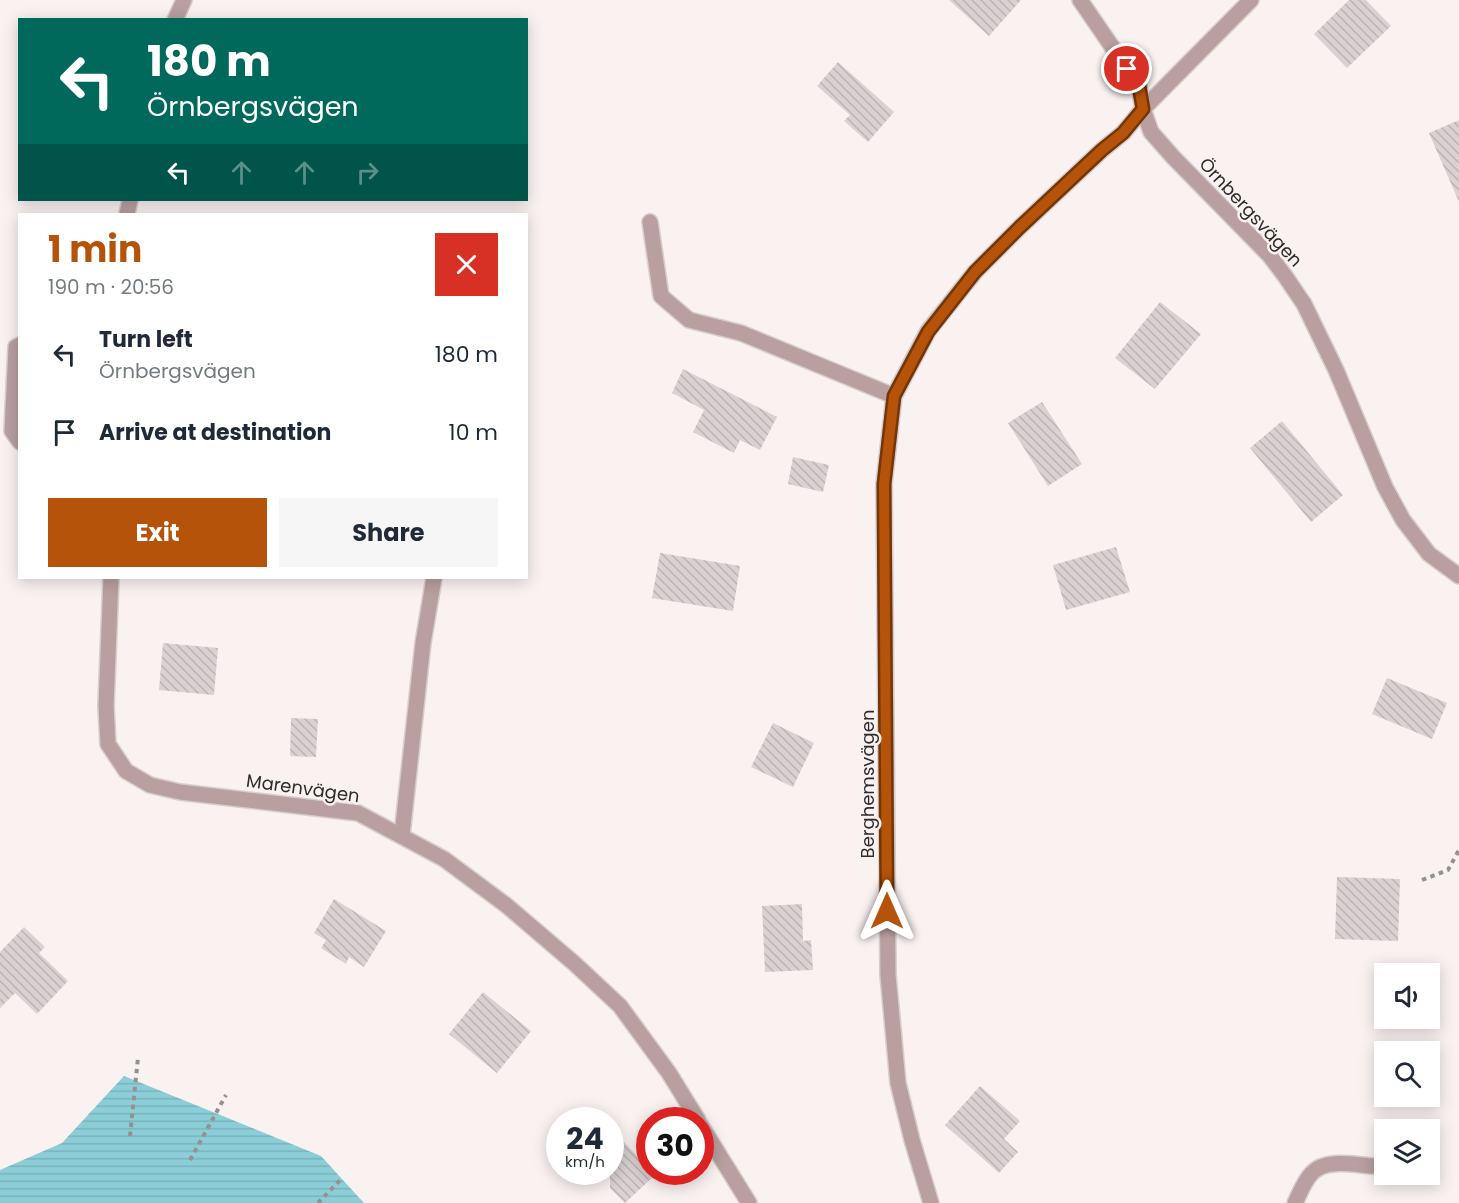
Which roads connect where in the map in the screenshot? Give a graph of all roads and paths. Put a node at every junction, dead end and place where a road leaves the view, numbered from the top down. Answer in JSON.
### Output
{"nodes":[{"id":1,"x":184,"y":0,"type":"edge"},
{"id":2,"x":1080,"y":0,"type":"edge"},
{"id":3,"x":1251,"y":0,"type":"edge"},
{"id":4,"x":176,"y":18,"type":"edge"},
{"id":5,"x":1143,"y":109,"type":"junction"},
{"id":6,"x":650,"y":222,"type":"dead end"},
{"id":7,"x":18,"y":346,"type":"edge"},
{"id":8,"x":894,"y":396,"type":"junction"},
{"id":9,"x":18,"y":439,"type":"edge"},
{"id":10,"x":1459,"y":576,"type":"edge"},
{"id":11,"x":111,"y":579,"type":"edge"},
{"id":12,"x":434,"y":579,"type":"edge"},
{"id":13,"x":402,"y":835,"type":"junction"},
{"id":14,"x":1459,"y":850,"type":"edge"},
{"id":15,"x":1422,"y":880,"type":"dead end"},
{"id":16,"x":138,"y":1058,"type":"dead end"},
{"id":17,"x":226,"y":1095,"type":"dead end"},
{"id":18,"x":690,"y":1107,"type":"edge"},
{"id":19,"x":130,"y":1136,"type":"dead end"},
{"id":20,"x":714,"y":1147,"type":"edge"},
{"id":21,"x":190,"y":1160,"type":"dead end"},
{"id":22,"x":1373,"y":1166,"type":"dead end"},
{"id":23,"x":342,"y":1178,"type":"dead end"},
{"id":24,"x":318,"y":1203,"type":"edge"},
{"id":25,"x":748,"y":1203,"type":"edge"},
{"id":26,"x":932,"y":1203,"type":"edge"},
{"id":27,"x":1295,"y":1203,"type":"edge"}],
"edges":[{"from":1,"to":4,"type":"street"},
{"from":2,"to":5,"type":"street","name":"Örnbergsvägen"},
{"from":3,"to":5,"type":"street","name":"Berghemsvägen"},
{"from":5,"to":8,"type":"street","name":"Berghemsvägen"},
{"from":5,"to":10,"type":"street","name":"Örnbergsvägen"},
{"from":6,"to":8,"type":"street"},
{"from":7,"to":9,"type":"street"},
{"from":8,"to":26,"type":"street","name":"Berghemsvägen"},
{"from":11,"to":13,"type":"street","name":"Marenvägen"},
{"from":12,"to":13,"type":"street"},
{"from":13,"to":18,"type":"street","name":"Marenvägen"},
{"from":14,"to":15,"type":"path"},
{"from":16,"to":19,"type":"path"},
{"from":17,"to":21,"type":"path"},
{"from":20,"to":25,"type":"street"},
{"from":22,"to":27,"type":"street"},
{"from":23,"to":24,"type":"path"}]}
